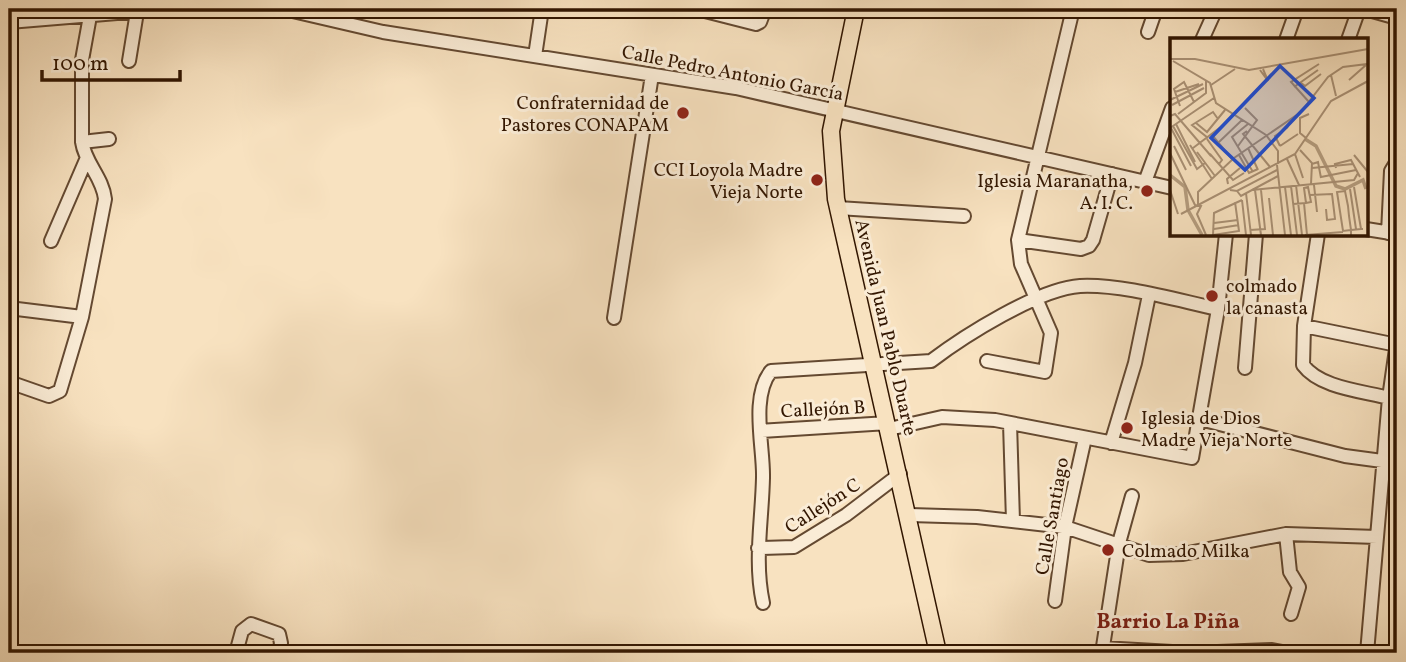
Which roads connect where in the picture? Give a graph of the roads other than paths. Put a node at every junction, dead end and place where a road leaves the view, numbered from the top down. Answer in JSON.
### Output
{"nodes":[{"id":1,"x":165,"y":9,"type":"edge"},
{"id":2,"x":284,"y":9,"type":"edge"},
{"id":3,"x":542,"y":9,"type":"edge"},
{"id":4,"x":702,"y":9,"type":"edge"},
{"id":5,"x":765,"y":9,"type":"edge"},
{"id":6,"x":856,"y":9,"type":"edge"},
{"id":7,"x":1073,"y":9,"type":"edge"},
{"id":8,"x":1156,"y":9,"type":"edge"},
{"id":9,"x":1216,"y":9,"type":"edge"},
{"id":10,"x":1297,"y":9,"type":"edge"},
{"id":11,"x":1359,"y":9,"type":"edge"},
{"id":12,"x":1365,"y":9,"type":"edge"},
{"id":13,"x":109,"y":11,"type":"edge"},
{"id":14,"x":136,"y":12,"type":"junction"},
{"id":15,"x":90,"y":16,"type":"junction"},
{"id":16,"x":1397,"y":18,"type":"edge"},
{"id":17,"x":9,"y":22,"type":"edge"},
{"id":18,"x":1149,"y":33,"type":"dead end"},
{"id":19,"x":1203,"y":38,"type":"edge"},
{"id":20,"x":1287,"y":38,"type":"edge"},
{"id":21,"x":1349,"y":38,"type":"edge"},
{"id":22,"x":535,"y":56,"type":"junction"},
{"id":23,"x":129,"y":61,"type":"dead end"},
{"id":24,"x":652,"y":75,"type":"junction"},
{"id":25,"x":835,"y":110,"type":"junction"},
{"id":26,"x":1170,"y":111,"type":"edge"},
{"id":27,"x":109,"y":139,"type":"dead end"},
{"id":28,"x":82,"y":142,"type":"junction"},
{"id":29,"x":1038,"y":157,"type":"junction"},
{"id":30,"x":86,"y":160,"type":"junction"},
{"id":31,"x":1397,"y":161,"type":"edge"},
{"id":32,"x":1112,"y":174,"type":"junction"},
{"id":33,"x":1145,"y":182,"type":"junction"},
{"id":34,"x":1170,"y":188,"type":"edge"},
{"id":35,"x":838,"y":208,"type":"junction"},
{"id":36,"x":964,"y":216,"type":"dead end"},
{"id":37,"x":1368,"y":229,"type":"edge"},
{"id":38,"x":1393,"y":233,"type":"edge"},
{"id":39,"x":1226,"y":236,"type":"edge"},
{"id":40,"x":1256,"y":236,"type":"edge"},
{"id":41,"x":1318,"y":236,"type":"edge"},
{"id":42,"x":51,"y":240,"type":"dead end"},
{"id":43,"x":1018,"y":240,"type":"junction"},
{"id":44,"x":1149,"y":295,"type":"junction"},
{"id":45,"x":1037,"y":300,"type":"junction"},
{"id":46,"x":9,"y":308,"type":"edge"},
{"id":47,"x":1218,"y":309,"type":"junction"},
{"id":48,"x":82,"y":317,"type":"junction"},
{"id":49,"x":614,"y":318,"type":"dead end"},
{"id":50,"x":1304,"y":326,"type":"junction"},
{"id":51,"x":1397,"y":344,"type":"edge"},
{"id":52,"x":987,"y":361,"type":"dead end"},
{"id":53,"x":875,"y":367,"type":"junction"},
{"id":54,"x":1245,"y":368,"type":"dead end"},
{"id":55,"x":9,"y":382,"type":"edge"},
{"id":56,"x":1389,"y":398,"type":"junction"},
{"id":57,"x":1200,"y":419,"type":"junction"},
{"id":58,"x":1010,"y":423,"type":"junction"},
{"id":59,"x":888,"y":426,"type":"junction"},
{"id":60,"x":760,"y":431,"type":"junction"},
{"id":61,"x":1085,"y":438,"type":"junction"},
{"id":62,"x":1111,"y":443,"type":"junction"},
{"id":63,"x":1383,"y":461,"type":"junction"},
{"id":64,"x":1397,"y":463,"type":"edge"},
{"id":65,"x":900,"y":474,"type":"junction"},
{"id":66,"x":1132,"y":496,"type":"dead end"},
{"id":67,"x":910,"y":515,"type":"junction"},
{"id":68,"x":1013,"y":521,"type":"junction"},
{"id":69,"x":1065,"y":527,"type":"junction"},
{"id":70,"x":1286,"y":534,"type":"junction"},
{"id":71,"x":1377,"y":537,"type":"junction"},
{"id":72,"x":1119,"y":543,"type":"junction"},
{"id":73,"x":758,"y":548,"type":"junction"},
{"id":74,"x":1055,"y":601,"type":"dead end"},
{"id":75,"x":763,"y":603,"type":"dead end"},
{"id":76,"x":1291,"y":614,"type":"dead end"},
{"id":77,"x":1102,"y":650,"type":"edge"},
{"id":78,"x":1272,"y":652,"type":"edge"},
{"id":79,"x":236,"y":653,"type":"edge"},
{"id":80,"x":279,"y":653,"type":"edge"},
{"id":81,"x":939,"y":653,"type":"edge"},
{"id":82,"x":1288,"y":653,"type":"edge"},
{"id":83,"x":1367,"y":653,"type":"edge"}],
"edges":[{"from":1,"to":14,"type":"street"},
{"from":2,"to":22,"type":"street","name":"Calle Pedro Antonio García"},
{"from":3,"to":22,"type":"street"},
{"from":4,"to":5,"type":"street"},
{"from":6,"to":25,"type":"main road","name":"Avenida Juan Pablo Duarte"},
{"from":7,"to":29,"type":"street"},
{"from":8,"to":18,"type":"street"},
{"from":9,"to":19,"type":"street"},
{"from":10,"to":20,"type":"street"},
{"from":11,"to":21,"type":"street"},
{"from":12,"to":16,"type":"street"},
{"from":13,"to":14,"type":"street"},
{"from":13,"to":15,"type":"street"},
{"from":14,"to":23,"type":"street"},
{"from":15,"to":17,"type":"street"},
{"from":15,"to":28,"type":"street"},
{"from":22,"to":24,"type":"street","name":"Calle Pedro Antonio García"},
{"from":24,"to":25,"type":"street","name":"Calle Pedro Antonio García"},
{"from":24,"to":49,"type":"street"},
{"from":25,"to":29,"type":"street","name":"Calle Pedro Antonio García"},
{"from":25,"to":35,"type":"main road","name":"Avenida Juan Pablo Duarte"},
{"from":26,"to":33,"type":"street"},
{"from":27,"to":28,"type":"street"},
{"from":28,"to":30,"type":"street"},
{"from":29,"to":32,"type":"street","name":"Calle Pedro Antonio García"},
{"from":29,"to":43,"type":"street"},
{"from":30,"to":42,"type":"street"},
{"from":30,"to":48,"type":"street"},
{"from":31,"to":38,"type":"street"},
{"from":32,"to":33,"type":"street","name":"Calle Pedro Antonio García"},
{"from":32,"to":43,"type":"street"},
{"from":33,"to":34,"type":"street","name":"Calle Pedro Antonio García"},
{"from":35,"to":36,"type":"street"},
{"from":35,"to":53,"type":"main road","name":"Avenida Juan Pablo Duarte"},
{"from":37,"to":38,"type":"street"},
{"from":39,"to":47,"type":"street"},
{"from":40,"to":54,"type":"street"},
{"from":41,"to":50,"type":"street"},
{"from":43,"to":45,"type":"street"},
{"from":44,"to":45,"type":"street"},
{"from":44,"to":47,"type":"street"},
{"from":44,"to":62,"type":"street"},
{"from":45,"to":52,"type":"street"},
{"from":45,"to":53,"type":"street"},
{"from":46,"to":48,"type":"street"},
{"from":47,"to":57,"type":"street"},
{"from":48,"to":55,"type":"street"},
{"from":50,"to":51,"type":"street"},
{"from":50,"to":56,"type":"street"},
{"from":51,"to":56,"type":"street"},
{"from":53,"to":59,"type":"main road","name":"Avenida Juan Pablo Duarte"},
{"from":53,"to":60,"type":"street"},
{"from":56,"to":63,"type":"street"},
{"from":57,"to":62,"type":"street","name":"Callejón B"},
{"from":57,"to":63,"type":"street"},
{"from":58,"to":59,"type":"street","name":"Callejón B"},
{"from":58,"to":61,"type":"street","name":"Callejón B"},
{"from":58,"to":68,"type":"street"},
{"from":59,"to":60,"type":"street","name":"Callejón B"},
{"from":59,"to":65,"type":"main road","name":"Avenida Juan Pablo Duarte"},
{"from":60,"to":73,"type":"street"},
{"from":61,"to":62,"type":"street","name":"Callejón B"},
{"from":61,"to":69,"type":"street","name":"Calle Santiago"},
{"from":63,"to":64,"type":"street"},
{"from":63,"to":71,"type":"street"},
{"from":65,"to":67,"type":"main road","name":"Avenida Juan Pablo Duarte"},
{"from":65,"to":73,"type":"street","name":"Callejón C"},
{"from":66,"to":72,"type":"street"},
{"from":67,"to":68,"type":"street"},
{"from":67,"to":81,"type":"main road","name":"Avenida Juan Pablo Duarte"},
{"from":68,"to":69,"type":"street"},
{"from":69,"to":72,"type":"street"},
{"from":69,"to":74,"type":"street","name":"Calle Santiago"},
{"from":70,"to":71,"type":"street"},
{"from":70,"to":72,"type":"street"},
{"from":70,"to":76,"type":"street"},
{"from":71,"to":83,"type":"street"},
{"from":72,"to":77,"type":"street"},
{"from":73,"to":75,"type":"street"},
{"from":77,"to":78,"type":"street"},
{"from":78,"to":82,"type":"street"},
{"from":79,"to":80,"type":"street"}]}
